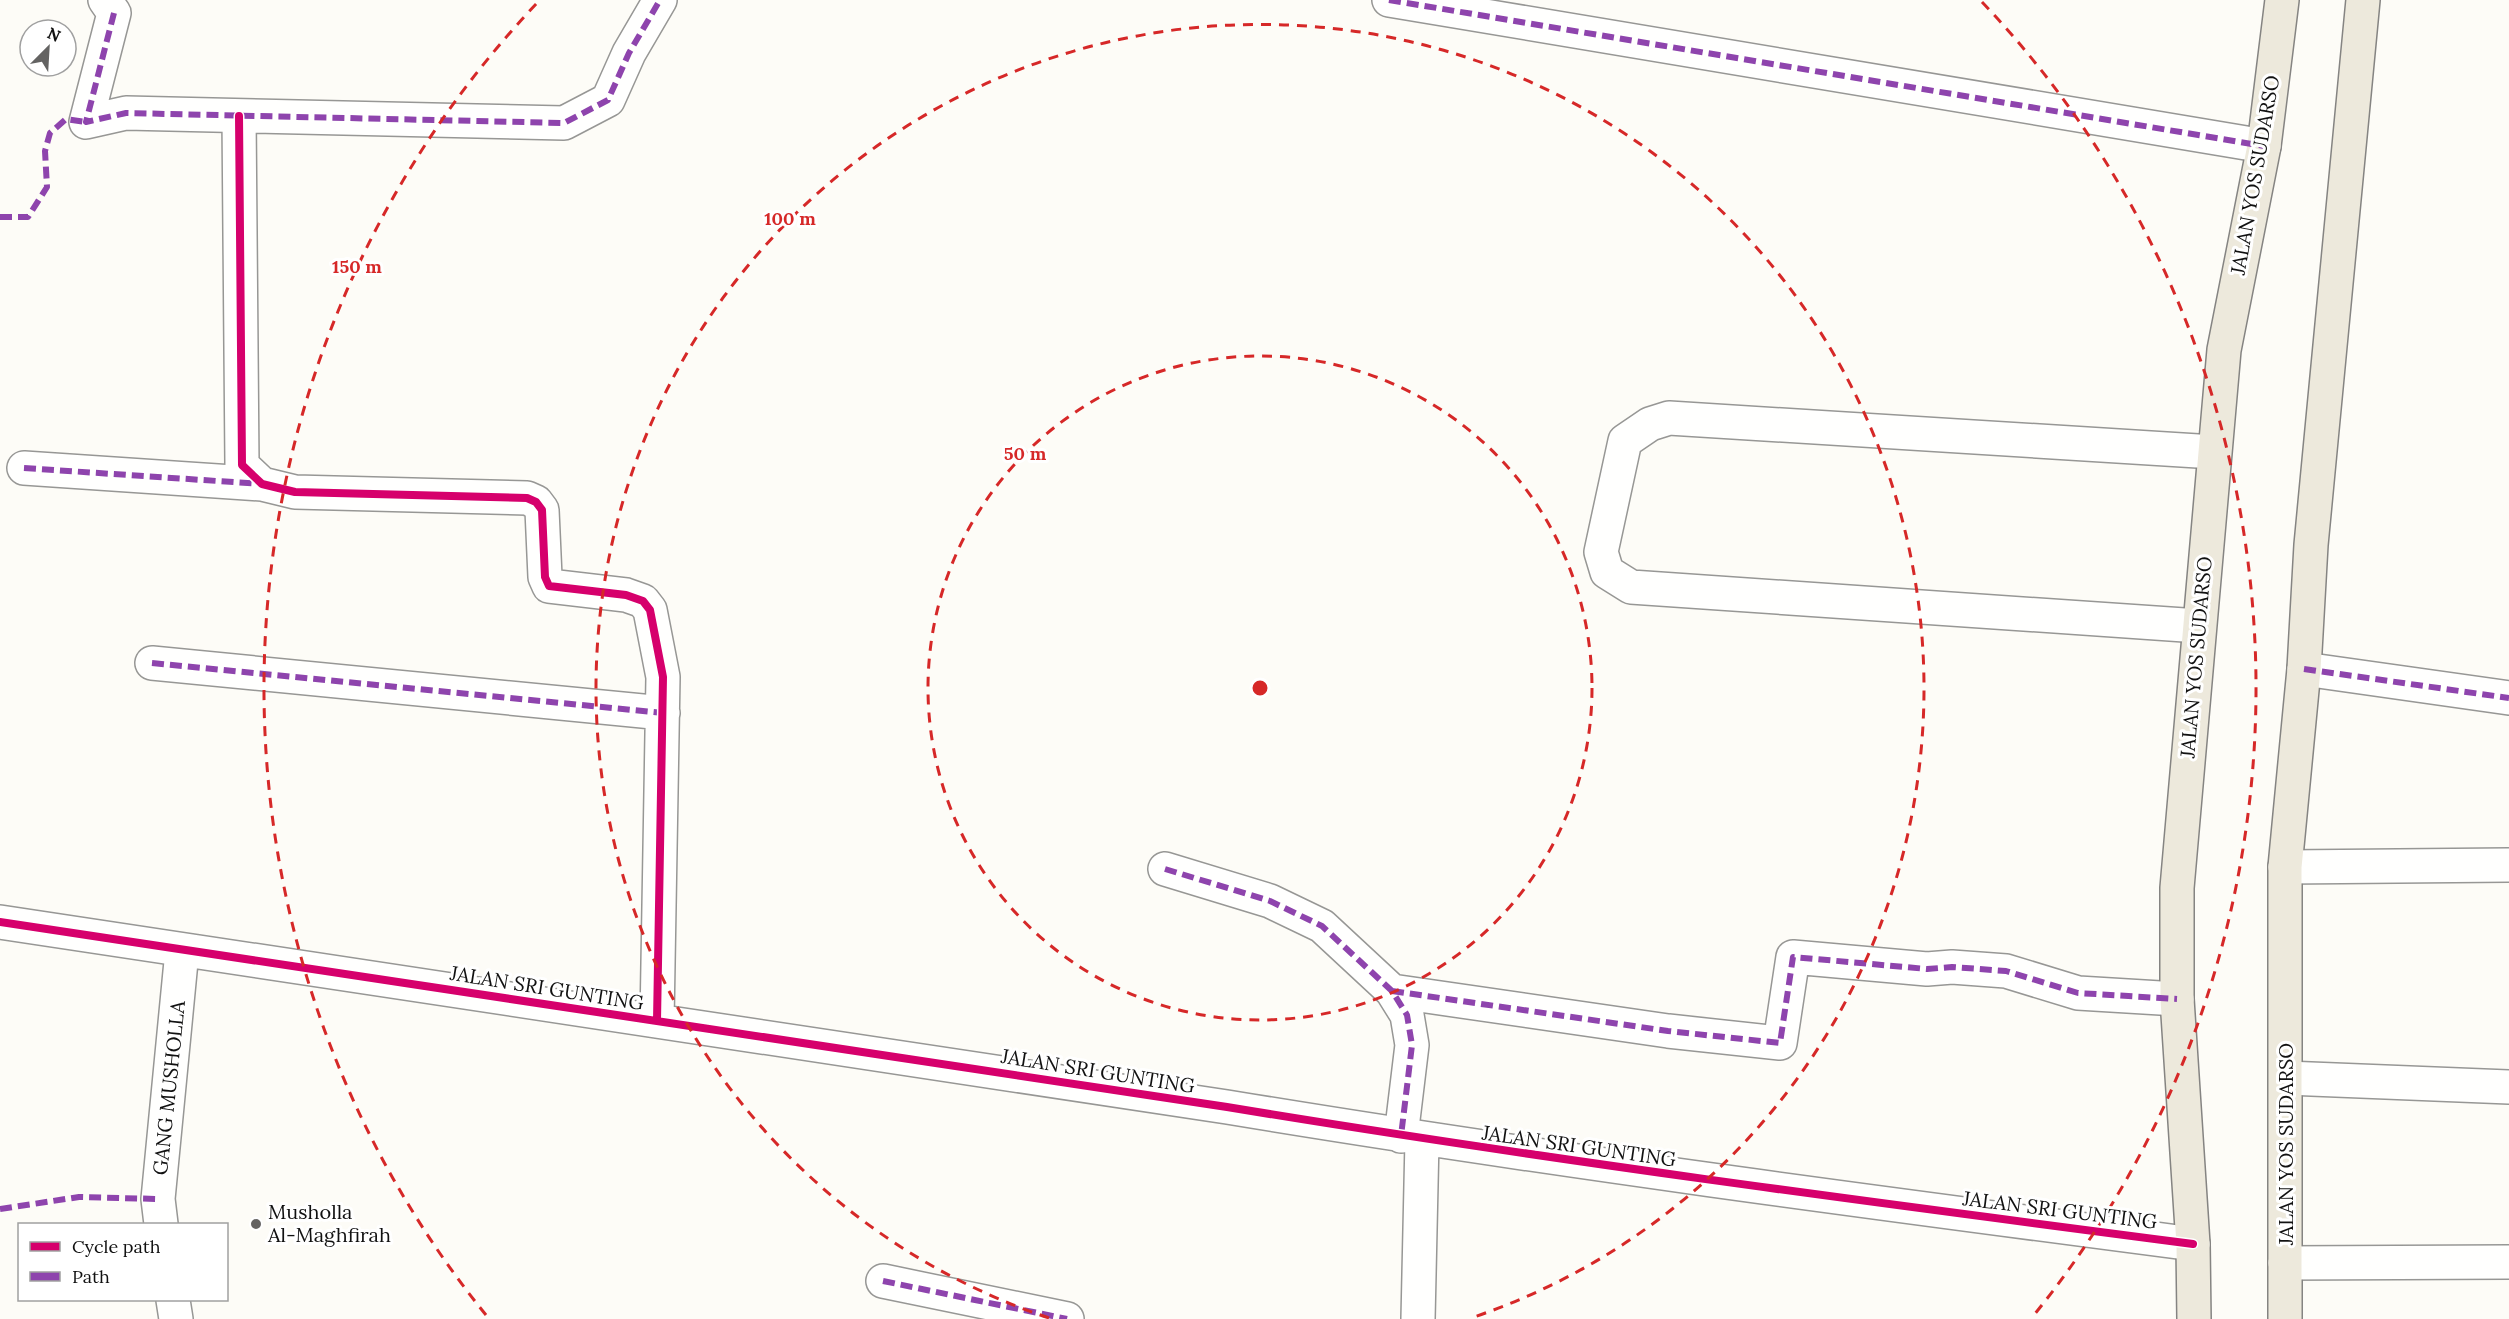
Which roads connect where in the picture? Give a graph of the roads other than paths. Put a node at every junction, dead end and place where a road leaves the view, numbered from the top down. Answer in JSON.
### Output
{"nodes":[{"id":1,"x":105,"y":0,"type":"edge"},
{"id":2,"x":660,"y":0,"type":"edge"},
{"id":3,"x":1389,"y":0,"type":"edge"},
{"id":4,"x":2282,"y":0,"type":"edge"},
{"id":5,"x":2363,"y":0,"type":"edge"},
{"id":6,"x":239,"y":116,"type":"junction"},
{"id":7,"x":2264,"y":146,"type":"junction"},
{"id":8,"x":2214,"y":452,"type":"junction"},
{"id":9,"x":24,"y":468,"type":"dead end"},
{"id":10,"x":262,"y":484,"type":"junction"},
{"id":11,"x":2199,"y":626,"type":"junction"},
{"id":12,"x":152,"y":663,"type":"dead end"},
{"id":13,"x":2304,"y":669,"type":"junction"},
{"id":14,"x":2509,"y":698,"type":"edge"},
{"id":15,"x":663,"y":713,"type":"junction"},
{"id":16,"x":2509,"y":865,"type":"edge"},
{"id":17,"x":2285,"y":867,"type":"junction"},
{"id":18,"x":1165,"y":869,"type":"dead end"},
{"id":19,"x":0,"y":922,"type":"edge"},
{"id":20,"x":182,"y":951,"type":"junction"},
{"id":21,"x":1392,"y":991,"type":"junction"},
{"id":22,"x":2177,"y":999,"type":"junction"},
{"id":23,"x":657,"y":1021,"type":"junction"},
{"id":24,"x":2286,"y":1078,"type":"junction"},
{"id":25,"x":2509,"y":1087,"type":"edge"},
{"id":26,"x":1411,"y":1138,"type":"junction"},
{"id":27,"x":161,"y":1223,"type":"edge"},
{"id":28,"x":2193,"y":1244,"type":"junction"},
{"id":29,"x":2509,"y":1262,"type":"edge"},
{"id":30,"x":2285,"y":1263,"type":"junction"},
{"id":31,"x":883,"y":1281,"type":"dead end"},
{"id":32,"x":173,"y":1301,"type":"edge"},
{"id":33,"x":176,"y":1319,"type":"edge"},
{"id":34,"x":1067,"y":1319,"type":"edge"},
{"id":35,"x":1418,"y":1319,"type":"edge"},
{"id":36,"x":2194,"y":1319,"type":"edge"},
{"id":37,"x":2285,"y":1319,"type":"edge"}],
"edges":[{"from":1,"to":6,"type":"street"},
{"from":2,"to":6,"type":"street"},
{"from":3,"to":7,"type":"street"},
{"from":4,"to":7,"type":"main road","name":"JALAN YOS SUDARSO"},
{"from":5,"to":13,"type":"main road","name":"JALAN YOS SUDARSO"},
{"from":6,"to":10,"type":"street"},
{"from":7,"to":8,"type":"main road","name":"JALAN YOS SUDARSO"},
{"from":8,"to":11,"type":"main road","name":"JALAN YOS SUDARSO"},
{"from":8,"to":11,"type":"street"},
{"from":9,"to":10,"type":"street"},
{"from":10,"to":15,"type":"street"},
{"from":11,"to":22,"type":"main road","name":"JALAN YOS SUDARSO"},
{"from":12,"to":15,"type":"street"},
{"from":13,"to":14,"type":"street"},
{"from":13,"to":17,"type":"main road","name":"JALAN YOS SUDARSO"},
{"from":15,"to":23,"type":"street"},
{"from":16,"to":17,"type":"street"},
{"from":17,"to":24,"type":"main road","name":"JALAN YOS SUDARSO"},
{"from":18,"to":21,"type":"street"},
{"from":19,"to":20,"type":"street","name":"JALAN SRI GUNTING"},
{"from":20,"to":23,"type":"street","name":"JALAN SRI GUNTING"},
{"from":20,"to":27,"type":"street","name":"GANG MUSHOLLA"},
{"from":21,"to":22,"type":"street"},
{"from":21,"to":26,"type":"street"},
{"from":22,"to":28,"type":"main road","name":"JALAN YOS SUDARSO"},
{"from":23,"to":26,"type":"street","name":"JALAN SRI GUNTING"},
{"from":24,"to":25,"type":"street"},
{"from":24,"to":30,"type":"main road","name":"JALAN YOS SUDARSO"},
{"from":26,"to":28,"type":"street","name":"JALAN SRI GUNTING"},
{"from":26,"to":35,"type":"street"},
{"from":28,"to":36,"type":"main road","name":"JALAN YOS SUDARSO"},
{"from":29,"to":30,"type":"street"},
{"from":30,"to":37,"type":"main road","name":"JALAN YOS SUDARSO"},
{"from":31,"to":34,"type":"street"},
{"from":32,"to":33,"type":"street"}]}
